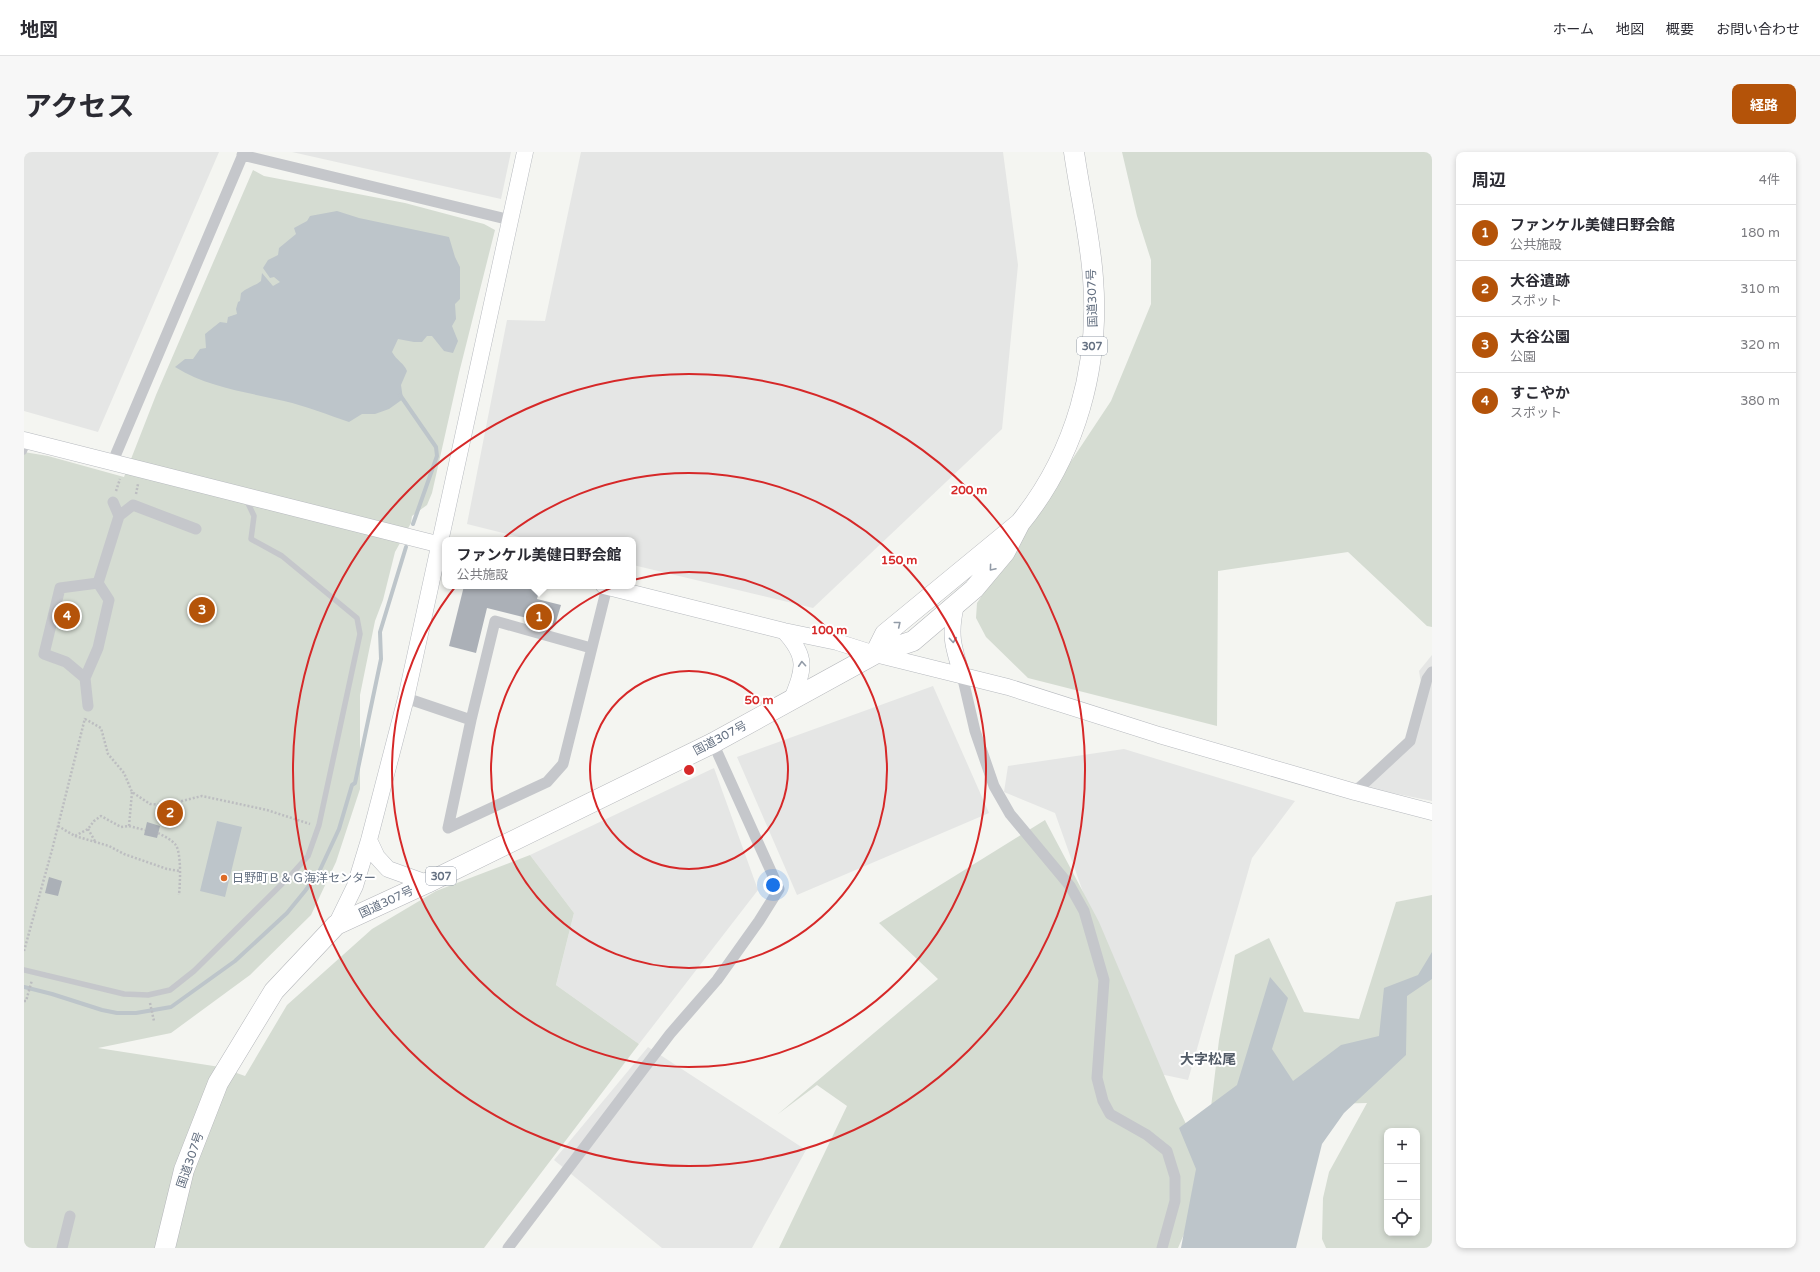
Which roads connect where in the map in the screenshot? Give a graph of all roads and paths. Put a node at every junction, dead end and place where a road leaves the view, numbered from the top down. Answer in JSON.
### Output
{"nodes":[{"id":1,"x":525,"y":152,"type":"edge"},
{"id":2,"x":1074,"y":152,"type":"edge"},
{"id":3,"x":243,"y":154,"type":"edge"},
{"id":4,"x":510,"y":220,"type":"junction"},
{"id":5,"x":26,"y":444,"type":"edge"},
{"id":6,"x":117,"y":468,"type":"junction"},
{"id":7,"x":139,"y":479,"type":"dead end"},
{"id":8,"x":245,"y":497,"type":"junction"},
{"id":9,"x":113,"y":502,"type":"joint"},
{"id":10,"x":133,"y":505,"type":"junction"},
{"id":11,"x":119,"y":516,"type":"junction"},
{"id":12,"x":1020,"y":523,"type":"junction"},
{"id":13,"x":196,"y":529,"type":"dead end"},
{"id":14,"x":445,"y":537,"type":"edge"},
{"id":15,"x":442,"y":546,"type":"edge"},
{"id":16,"x":442,"y":550,"type":"edge"},
{"id":17,"x":98,"y":583,"type":"junction"},
{"id":18,"x":604,"y":589,"type":"edge"},
{"id":19,"x":617,"y":589,"type":"edge"},
{"id":20,"x":956,"y":604,"type":"junction"},
{"id":21,"x":784,"y":631,"type":"junction"},
{"id":22,"x":592,"y":648,"type":"junction"},
{"id":23,"x":875,"y":654,"type":"junction"},
{"id":24,"x":1432,"y":672,"type":"edge"},
{"id":25,"x":962,"y":675,"type":"junction"},
{"id":26,"x":85,"y":678,"type":"junction"},
{"id":27,"x":406,"y":698,"type":"junction"},
{"id":28,"x":792,"y":699,"type":"junction"},
{"id":29,"x":88,"y":706,"type":"joint"},
{"id":30,"x":85,"y":719,"type":"junction"},
{"id":31,"x":471,"y":720,"type":"junction"},
{"id":32,"x":713,"y":743,"type":"junction"},
{"id":33,"x":132,"y":792,"type":"junction"},
{"id":34,"x":1355,"y":792,"type":"junction"},
{"id":35,"x":1432,"y":812,"type":"edge"},
{"id":36,"x":58,"y":826,"type":"junction"},
{"id":37,"x":129,"y":826,"type":"junction"},
{"id":38,"x":318,"y":828,"type":"junction"},
{"id":39,"x":88,"y":829,"type":"junction"},
{"id":40,"x":146,"y":830,"type":"dead end"},
{"id":41,"x":158,"y":833,"type":"dead end"},
{"id":42,"x":75,"y":836,"type":"junction"},
{"id":43,"x":369,"y":840,"type":"junction"},
{"id":44,"x":96,"y":843,"type":"junction"},
{"id":45,"x":180,"y":871,"type":"junction"},
{"id":46,"x":427,"y":883,"type":"junction"},
{"id":47,"x":179,"y":895,"type":"dead end"},
{"id":48,"x":336,"y":925,"type":"junction"},
{"id":49,"x":24,"y":951,"type":"edge"},
{"id":50,"x":24,"y":970,"type":"edge"},
{"id":51,"x":34,"y":972,"type":"junction"},
{"id":52,"x":148,"y":995,"type":"junction"},
{"id":53,"x":25,"y":1001,"type":"edge"},
{"id":54,"x":154,"y":1020,"type":"dead end"},
{"id":55,"x":70,"y":1216,"type":"dead end"},
{"id":56,"x":62,"y":1248,"type":"edge"},
{"id":57,"x":165,"y":1248,"type":"edge"},
{"id":58,"x":508,"y":1248,"type":"edge"},
{"id":59,"x":1162,"y":1248,"type":"edge"}],
"edges":[{"from":1,"to":4,"type":"street"},
{"from":2,"to":12,"type":"highway","name":"国道307号","number":"307"},
{"from":3,"to":4,"type":"street"},
{"from":3,"to":6,"type":"street"},
{"from":4,"to":14,"type":"street"},
{"from":5,"to":6,"type":"street"},
{"from":6,"to":8,"type":"street"},
{"from":6,"to":9,"type":"path"},
{"from":7,"to":10,"type":"path"},
{"from":8,"to":15,"type":"street"},
{"from":8,"to":38,"type":"lane"},
{"from":9,"to":11,"type":"street"},
{"from":10,"to":11,"type":"street"},
{"from":10,"to":13,"type":"street"},
{"from":11,"to":17,"type":"street"},
{"from":12,"to":20,"type":"highway","name":"国道307号","number":"307","one_way":true},
{"from":23,"to":12,"type":"highway","name":"国道307号","number":"307","one_way":true},
{"from":16,"to":27,"type":"street"},
{"from":17,"to":26,"type":"street"},
{"from":17,"to":26,"type":"street"},
{"from":18,"to":22,"type":"street"},
{"from":19,"to":21,"type":"street"},
{"from":20,"to":23,"type":"highway","name":"国道307号","number":"307"},
{"from":20,"to":25,"type":"street","one_way":true},
{"from":21,"to":23,"type":"street"},
{"from":28,"to":21,"type":"street","one_way":true},
{"from":22,"to":31,"type":"street"},
{"from":22,"to":31,"type":"street"},
{"from":23,"to":25,"type":"street"},
{"from":23,"to":28,"type":"highway","name":"国道307号","number":"307"},
{"from":24,"to":34,"type":"street"},
{"from":25,"to":34,"type":"street"},
{"from":25,"to":59,"type":"street"},
{"from":26,"to":29,"type":"street"},
{"from":27,"to":31,"type":"street"},
{"from":27,"to":43,"type":"street"},
{"from":28,"to":32,"type":"highway","name":"国道307号","number":"307"},
{"from":29,"to":30,"type":"path"},
{"from":30,"to":33,"type":"path"},
{"from":30,"to":36,"type":"path"},
{"from":32,"to":46,"type":"highway","name":"国道307号","number":"307"},
{"from":32,"to":58,"type":"street"},
{"from":33,"to":37,"type":"path"},
{"from":33,"to":38,"type":"path"},
{"from":34,"to":35,"type":"street"},
{"from":36,"to":42,"type":"path"},
{"from":36,"to":49,"type":"path"},
{"from":37,"to":39,"type":"path"},
{"from":37,"to":40,"type":"path"},
{"from":38,"to":52,"type":"lane"},
{"from":39,"to":42,"type":"path"},
{"from":39,"to":44,"type":"path"},
{"from":41,"to":45,"type":"path"},
{"from":42,"to":44,"type":"path"},
{"from":43,"to":46,"type":"street"},
{"from":43,"to":48,"type":"street"},
{"from":44,"to":45,"type":"path"},
{"from":45,"to":47,"type":"path"},
{"from":46,"to":48,"type":"highway","name":"国道307号","number":"307"},
{"from":48,"to":57,"type":"highway","name":"国道307号","number":"307"},
{"from":50,"to":51,"type":"lane"},
{"from":51,"to":52,"type":"lane"},
{"from":51,"to":53,"type":"path"},
{"from":52,"to":54,"type":"path"},
{"from":55,"to":56,"type":"street"}]}
